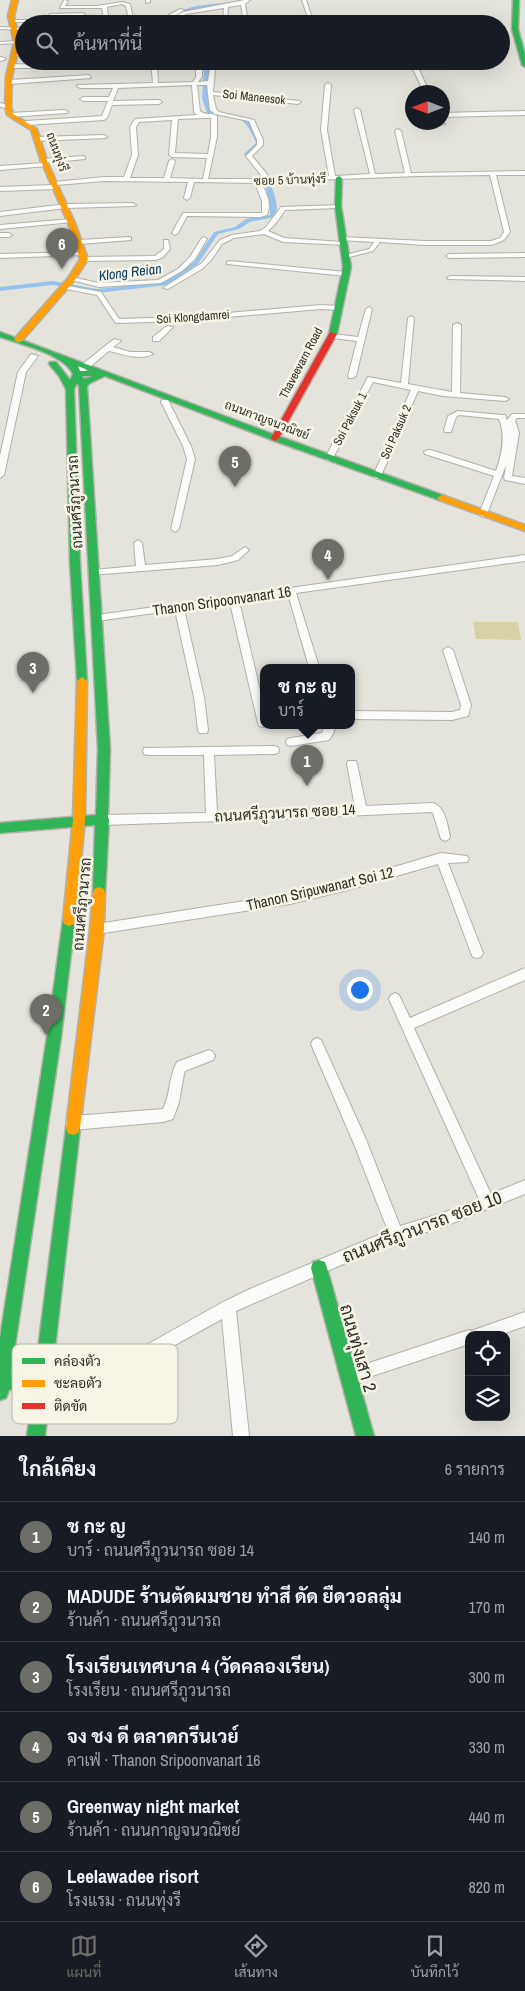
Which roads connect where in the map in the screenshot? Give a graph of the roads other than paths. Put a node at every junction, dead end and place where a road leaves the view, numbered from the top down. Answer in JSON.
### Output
{"nodes":[{"id":1,"x":15,"y":0,"type":"edge"},
{"id":2,"x":304,"y":0,"type":"edge"},
{"id":3,"x":516,"y":0,"type":"edge"},
{"id":4,"x":66,"y":1,"type":"edge"},
{"id":5,"x":244,"y":1,"type":"edge"},
{"id":6,"x":104,"y":5,"type":"junction"},
{"id":7,"x":226,"y":6,"type":"junction"},
{"id":8,"x":74,"y":8,"type":"junction"},
{"id":9,"x":0,"y":14,"type":"edge"},
{"id":10,"x":72,"y":14,"type":"junction"},
{"id":11,"x":85,"y":14,"type":"dead end"},
{"id":12,"x":16,"y":15,"type":"edge"},
{"id":13,"x":50,"y":15,"type":"edge"},
{"id":14,"x":106,"y":15,"type":"edge"},
{"id":15,"x":130,"y":15,"type":"edge"},
{"id":16,"x":173,"y":15,"type":"edge"},
{"id":17,"x":181,"y":15,"type":"edge"},
{"id":18,"x":225,"y":15,"type":"edge"},
{"id":19,"x":245,"y":15,"type":"edge"},
{"id":20,"x":309,"y":15,"type":"edge"},
{"id":21,"x":0,"y":28,"type":"edge"},
{"id":22,"x":15,"y":28,"type":"edge"},
{"id":23,"x":15,"y":30,"type":"edge"},
{"id":24,"x":15,"y":32,"type":"edge"},
{"id":25,"x":15,"y":38,"type":"edge"},
{"id":26,"x":0,"y":43,"type":"edge"},
{"id":27,"x":10,"y":59,"type":"edge"},
{"id":28,"x":525,"y":65,"type":"edge"},
{"id":29,"x":155,"y":70,"type":"edge"},
{"id":30,"x":199,"y":70,"type":"edge"},
{"id":31,"x":213,"y":70,"type":"edge"},
{"id":32,"x":416,"y":70,"type":"edge"},
{"id":33,"x":89,"y":77,"type":"dead end"},
{"id":34,"x":10,"y":82,"type":"junction"},
{"id":35,"x":210,"y":83,"type":"junction"},
{"id":36,"x":194,"y":84,"type":"junction"},
{"id":37,"x":156,"y":85,"type":"junction"},
{"id":38,"x":328,"y":85,"type":"dead end"},
{"id":39,"x":424,"y":85,"type":"edge"},
{"id":40,"x":80,"y":86,"type":"dead end"},
{"id":41,"x":116,"y":86,"type":"junction"},
{"id":42,"x":211,"y":93,"type":"junction"},
{"id":43,"x":83,"y":99,"type":"dead end"},
{"id":44,"x":110,"y":101,"type":"junction"},
{"id":45,"x":159,"y":102,"type":"dead end"},
{"id":46,"x":298,"y":102,"type":"dead end"},
{"id":47,"x":6,"y":109,"type":"edge"},
{"id":48,"x":357,"y":110,"type":"dead end"},
{"id":49,"x":65,"y":112,"type":"dead end"},
{"id":50,"x":525,"y":113,"type":"edge"},
{"id":51,"x":205,"y":116,"type":"junction"},
{"id":52,"x":450,"y":116,"type":"edge"},
{"id":53,"x":175,"y":118,"type":"junction"},
{"id":54,"x":26,"y":123,"type":"junction"},
{"id":55,"x":398,"y":131,"type":"dead end"},
{"id":56,"x":104,"y":136,"type":"dead end"},
{"id":57,"x":37,"y":139,"type":"junction"},
{"id":58,"x":211,"y":156,"type":"junction"},
{"id":59,"x":83,"y":158,"type":"dead end"},
{"id":60,"x":172,"y":160,"type":"dead end"},
{"id":61,"x":44,"y":163,"type":"junction"},
{"id":62,"x":0,"y":168,"type":"edge"},
{"id":63,"x":525,"y":173,"type":"edge"},
{"id":64,"x":493,"y":174,"type":"junction"},
{"id":65,"x":409,"y":175,"type":"junction"},
{"id":66,"x":373,"y":176,"type":"junction"},
{"id":67,"x":336,"y":178,"type":"junction"},
{"id":68,"x":126,"y":179,"type":"junction"},
{"id":69,"x":166,"y":180,"type":"junction"},
{"id":70,"x":269,"y":180,"type":"junction"},
{"id":71,"x":191,"y":181,"type":"junction"},
{"id":72,"x":205,"y":181,"type":"junction"},
{"id":73,"x":257,"y":181,"type":"junction"},
{"id":74,"x":55,"y":185,"type":"junction"},
{"id":75,"x":0,"y":189,"type":"edge"},
{"id":76,"x":188,"y":198,"type":"dead end"},
{"id":77,"x":66,"y":206,"type":"junction"},
{"id":78,"x":133,"y":206,"type":"dead end"},
{"id":79,"x":338,"y":206,"type":"junction"},
{"id":80,"x":0,"y":214,"type":"edge"},
{"id":81,"x":71,"y":221,"type":"junction"},
{"id":82,"x":170,"y":221,"type":"dead end"},
{"id":83,"x":180,"y":222,"type":"junction"},
{"id":84,"x":0,"y":227,"type":"edge"},
{"id":85,"x":175,"y":232,"type":"dead end"},
{"id":86,"x":265,"y":232,"type":"junction"},
{"id":87,"x":9,"y":235,"type":"dead end"},
{"id":88,"x":0,"y":236,"type":"edge"},
{"id":89,"x":129,"y":239,"type":"dead end"},
{"id":90,"x":204,"y":239,"type":"dead end"},
{"id":91,"x":378,"y":240,"type":"junction"},
{"id":92,"x":166,"y":241,"type":"dead end"},
{"id":93,"x":80,"y":242,"type":"junction"},
{"id":94,"x":342,"y":242,"type":"junction"},
{"id":95,"x":525,"y":255,"type":"edge"},
{"id":96,"x":0,"y":256,"type":"edge"},
{"id":97,"x":83,"y":256,"type":"junction"},
{"id":98,"x":345,"y":256,"type":"junction"},
{"id":99,"x":450,"y":256,"type":"dead end"},
{"id":100,"x":195,"y":259,"type":"junction"},
{"id":101,"x":206,"y":260,"type":"junction"},
{"id":102,"x":228,"y":263,"type":"dead end"},
{"id":103,"x":346,"y":274,"type":"junction"},
{"id":104,"x":450,"y":278,"type":"dead end"},
{"id":105,"x":525,"y":279,"type":"edge"},
{"id":106,"x":67,"y":283,"type":"junction"},
{"id":107,"x":166,"y":288,"type":"dead end"},
{"id":108,"x":130,"y":289,"type":"dead end"},
{"id":109,"x":99,"y":293,"type":"junction"},
{"id":110,"x":339,"y":308,"type":"junction"},
{"id":111,"x":369,"y":309,"type":"dead end"},
{"id":112,"x":411,"y":318,"type":"dead end"},
{"id":113,"x":457,"y":325,"type":"dead end"},
{"id":114,"x":169,"y":327,"type":"dead end"},
{"id":115,"x":0,"y":334,"type":"edge"},
{"id":116,"x":333,"y":336,"type":"junction"},
{"id":117,"x":361,"y":338,"type":"junction"},
{"id":118,"x":156,"y":339,"type":"dead end"},
{"id":119,"x":18,"y":340,"type":"junction"},
{"id":120,"x":117,"y":341,"type":"dead end"},
{"id":121,"x":0,"y":344,"type":"edge"},
{"id":122,"x":107,"y":348,"type":"junction"},
{"id":123,"x":149,"y":354,"type":"dead end"},
{"id":124,"x":34,"y":356,"type":"junction"},
{"id":125,"x":53,"y":364,"type":"junction"},
{"id":126,"x":80,"y":370,"type":"junction"},
{"id":127,"x":102,"y":375,"type":"junction"},
{"id":128,"x":352,"y":376,"type":"dead end"},
{"id":129,"x":83,"y":386,"type":"junction"},
{"id":130,"x":404,"y":386,"type":"junction"},
{"id":131,"x":70,"y":389,"type":"junction"},
{"id":132,"x":415,"y":389,"type":"junction"},
{"id":133,"x":456,"y":395,"type":"junction"},
{"id":134,"x":505,"y":399,"type":"dead end"},
{"id":135,"x":165,"y":402,"type":"junction"},
{"id":136,"x":525,"y":416,"type":"edge"},
{"id":137,"x":448,"y":430,"type":"dead end"},
{"id":138,"x":275,"y":438,"type":"junction"},
{"id":139,"x":428,"y":452,"type":"dead end"},
{"id":140,"x":329,"y":458,"type":"junction"},
{"id":141,"x":497,"y":474,"type":"junction"},
{"id":142,"x":0,"y":475,"type":"edge"},
{"id":143,"x":377,"y":476,"type":"junction"},
{"id":144,"x":525,"y":481,"type":"edge"},
{"id":145,"x":483,"y":514,"type":"junction"},
{"id":146,"x":525,"y":528,"type":"edge"},
{"id":147,"x":175,"y":529,"type":"dead end"},
{"id":148,"x":525,"y":535,"type":"edge"},
{"id":149,"x":138,"y":543,"type":"dead end"},
{"id":150,"x":92,"y":547,"type":"junction"},
{"id":151,"x":76,"y":549,"type":"junction"},
{"id":152,"x":246,"y":550,"type":"dead end"},
{"id":153,"x":525,"y":558,"type":"edge"},
{"id":154,"x":141,"y":569,"type":"junction"},
{"id":155,"x":94,"y":573,"type":"junction"},
{"id":156,"x":291,"y":591,"type":"junction"},
{"id":157,"x":234,"y":600,"type":"junction"},
{"id":158,"x":179,"y":608,"type":"junction"},
{"id":159,"x":97,"y":618,"type":"junction"},
{"id":160,"x":448,"y":650,"type":"dead end"},
{"id":161,"x":313,"y":664,"type":"edge"},
{"id":162,"x":260,"y":707,"type":"edge"},
{"id":163,"x":355,"y":715,"type":"edge"},
{"id":164,"x":329,"y":729,"type":"edge"},
{"id":165,"x":203,"y":730,"type":"dead end"},
{"id":166,"x":291,"y":742,"type":"dead end"},
{"id":167,"x":274,"y":750,"type":"dead end"},
{"id":168,"x":148,"y":751,"type":"dead end"},
{"id":169,"x":209,"y":752,"type":"junction"},
{"id":170,"x":352,"y":764,"type":"dead end"},
{"id":171,"x":361,"y":810,"type":"junction"},
{"id":172,"x":212,"y":817,"type":"junction"},
{"id":173,"x":79,"y":820,"type":"junction"},
{"id":174,"x":103,"y":820,"type":"junction"},
{"id":175,"x":0,"y":828,"type":"edge"},
{"id":176,"x":445,"y":836,"type":"dead end"},
{"id":177,"x":441,"y":858,"type":"junction"},
{"id":178,"x":463,"y":859,"type":"dead end"},
{"id":179,"x":97,"y":929,"type":"junction"},
{"id":180,"x":477,"y":953,"type":"dead end"},
{"id":181,"x":525,"y":974,"type":"edge"},
{"id":182,"x":395,"y":999,"type":"dead end"},
{"id":183,"x":407,"y":1025,"type":"junction"},
{"id":184,"x":317,"y":1044,"type":"dead end"},
{"id":185,"x":209,"y":1056,"type":"dead end"},
{"id":186,"x":73,"y":1123,"type":"junction"},
{"id":187,"x":525,"y":1187,"type":"edge"},
{"id":188,"x":487,"y":1201,"type":"junction"},
{"id":189,"x":396,"y":1234,"type":"junction"},
{"id":190,"x":318,"y":1268,"type":"junction"},
{"id":191,"x":228,"y":1307,"type":"junction"},
{"id":192,"x":525,"y":1319,"type":"edge"},
{"id":193,"x":489,"y":1331,"type":"edge"},
{"id":194,"x":465,"y":1338,"type":"edge"},
{"id":195,"x":46,"y":1344,"type":"edge"},
{"id":196,"x":163,"y":1344,"type":"edge"},
{"id":197,"x":348,"y":1377,"type":"junction"},
{"id":198,"x":1,"y":1387,"type":"edge"},
{"id":199,"x":241,"y":1436,"type":"edge"},
{"id":200,"x":365,"y":1436,"type":"edge"}],
"edges":[{"from":1,"to":12,"type":"main road"},
{"from":2,"to":20,"type":"street"},
{"from":3,"to":28,"type":"main road"},
{"from":4,"to":8,"type":"street"},
{"from":5,"to":7,"type":"street"},
{"from":5,"to":16,"type":"street"},
{"from":5,"to":19,"type":"street"},
{"from":6,"to":8,"type":"street"},
{"from":6,"to":14,"type":"street"},
{"from":6,"to":15,"type":"street"},
{"from":7,"to":17,"type":"street"},
{"from":7,"to":18,"type":"street"},
{"from":8,"to":10,"type":"street"},
{"from":9,"to":22,"type":"street"},
{"from":10,"to":11,"type":"street"},
{"from":10,"to":13,"type":"street"},
{"from":21,"to":23,"type":"street"},
{"from":24,"to":26,"type":"street"},
{"from":25,"to":27,"type":"main road"},
{"from":27,"to":34,"type":"main road"},
{"from":29,"to":37,"type":"street"},
{"from":30,"to":36,"type":"street"},
{"from":31,"to":35,"type":"street"},
{"from":32,"to":39,"type":"street"},
{"from":33,"to":34,"type":"street"},
{"from":34,"to":47,"type":"main road"},
{"from":35,"to":36,"type":"street"},
{"from":35,"to":42,"type":"street"},
{"from":36,"to":37,"type":"street"},
{"from":36,"to":51,"type":"street"},
{"from":37,"to":41,"type":"street"},
{"from":38,"to":67,"type":"street"},
{"from":40,"to":41,"type":"street"},
{"from":41,"to":44,"type":"street"},
{"from":42,"to":46,"type":"street","name":"Soi Maneesok"},
{"from":42,"to":70,"type":"street"},
{"from":43,"to":44,"type":"street"},
{"from":44,"to":45,"type":"street"},
{"from":44,"to":54,"type":"street"},
{"from":47,"to":49,"type":"street"},
{"from":47,"to":54,"type":"main road","name":"ถนนทุ่งรี"},
{"from":48,"to":66,"type":"street"},
{"from":50,"to":52,"type":"street"},
{"from":51,"to":53,"type":"street"},
{"from":51,"to":58,"type":"street"},
{"from":53,"to":58,"type":"street"},
{"from":53,"to":68,"type":"street"},
{"from":54,"to":57,"type":"main road","name":"ถนนทุ่งรี"},
{"from":55,"to":65,"type":"street"},
{"from":56,"to":57,"type":"street"},
{"from":57,"to":61,"type":"main road","name":"ถนนทุ่งรี"},
{"from":58,"to":72,"type":"street"},
{"from":59,"to":61,"type":"street"},
{"from":60,"to":69,"type":"street"},
{"from":61,"to":62,"type":"street"},
{"from":61,"to":74,"type":"main road","name":"ถนนทุ่งรี"},
{"from":63,"to":64,"type":"street","name":"ซอย 5 บ้านทุ่งรี"},
{"from":64,"to":65,"type":"street","name":"ซอย 5 บ้านทุ่งรี"},
{"from":64,"to":91,"type":"street"},
{"from":65,"to":66,"type":"street","name":"ซอย 5 บ้านทุ่งรี"},
{"from":66,"to":67,"type":"street","name":"ซอย 5 บ้านทุ่งรี"},
{"from":67,"to":70,"type":"street","name":"ซอย 5 บ้านทุ่งรี"},
{"from":67,"to":79,"type":"main road","name":"Thaveevarn Road"},
{"from":68,"to":69,"type":"street","name":"ซอย 5 บ้านทุ่งรี"},
{"from":68,"to":74,"type":"street","name":"ซอย 5 บ้านทุ่งรี"},
{"from":69,"to":71,"type":"street","name":"ซอย 5 บ้านทุ่งรี"},
{"from":70,"to":73,"type":"street","name":"ซอย 5 บ้านทุ่งรี"},
{"from":71,"to":72,"type":"street","name":"ซอย 5 บ้านทุ่งรี"},
{"from":71,"to":76,"type":"street"},
{"from":72,"to":73,"type":"street","name":"ซอย 5 บ้านทุ่งรี"},
{"from":73,"to":83,"type":"street"},
{"from":74,"to":75,"type":"street","name":"ซอย 5 บ้านทุ่งรี"},
{"from":74,"to":77,"type":"main road","name":"ถนนทุ่งรี"},
{"from":77,"to":78,"type":"street"},
{"from":77,"to":80,"type":"street"},
{"from":77,"to":81,"type":"main road","name":"ถนนทุ่งรี"},
{"from":79,"to":86,"type":"street"},
{"from":79,"to":94,"type":"main road","name":"Thaveevarn Road"},
{"from":81,"to":84,"type":"street"},
{"from":81,"to":93,"type":"main road","name":"ถนนทุ่งรี"},
{"from":82,"to":83,"type":"street"},
{"from":83,"to":85,"type":"street"},
{"from":86,"to":94,"type":"street"},
{"from":86,"to":101,"type":"street"},
{"from":87,"to":88,"type":"street"},
{"from":89,"to":93,"type":"street"},
{"from":90,"to":100,"type":"street"},
{"from":91,"to":94,"type":"street"},
{"from":91,"to":98,"type":"street"},
{"from":92,"to":97,"type":"street"},
{"from":93,"to":97,"type":"main road","name":"ถนนทุ่งรี"},
{"from":94,"to":98,"type":"main road","name":"Thaveevarn Road"},
{"from":95,"to":99,"type":"street"},
{"from":96,"to":97,"type":"street"},
{"from":97,"to":106,"type":"main road"},
{"from":98,"to":103,"type":"main road","name":"Thaveevarn Road"},
{"from":100,"to":101,"type":"street"},
{"from":100,"to":106,"type":"street"},
{"from":101,"to":107,"type":"street"},
{"from":102,"to":103,"type":"street"},
{"from":103,"to":110,"type":"main road","name":"Thaveevarn Road"},
{"from":104,"to":105,"type":"street"},
{"from":106,"to":109,"type":"street"},
{"from":106,"to":119,"type":"main road"},
{"from":108,"to":109,"type":"street"},
{"from":109,"to":110,"type":"street","name":"Soi Klongdamrei"},
{"from":110,"to":116,"type":"main road","name":"Thaveevarn Road"},
{"from":111,"to":117,"type":"street"},
{"from":112,"to":130,"type":"street"},
{"from":113,"to":133,"type":"street"},
{"from":114,"to":118,"type":"street"},
{"from":115,"to":119,"type":"main road"},
{"from":116,"to":117,"type":"street"},
{"from":116,"to":138,"type":"main road","name":"Thaveevarn Road"},
{"from":117,"to":128,"type":"street"},
{"from":119,"to":126,"type":"main road","name":"ถนนศรีภูวนารถ"},
{"from":120,"to":122,"type":"street"},
{"from":121,"to":124,"type":"main road","name":"ถนนกาญจนวณิชย์"},
{"from":122,"to":123,"type":"street"},
{"from":122,"to":126,"type":"street"},
{"from":124,"to":125,"type":"main road","name":"ถนนกาญจนวณิชย์"},
{"from":124,"to":142,"type":"street"},
{"from":125,"to":126,"type":"main road","name":"ถนนกาญจนวณิชย์"},
{"from":125,"to":131,"type":"main road"},
{"from":126,"to":127,"type":"main road","name":"ถนนกาญจนวณิชย์"},
{"from":126,"to":129,"type":"main road","name":"ถนนศรีภูวนารถ"},
{"from":126,"to":131,"type":"main road","name":"ถนนศรีภูวนารถ"},
{"from":127,"to":129,"type":"main road"},
{"from":127,"to":135,"type":"main road","name":"ถนนกาญจนวณิชย์"},
{"from":127,"to":138,"type":"main road","name":"ถนนกาญจนวณิชย์"},
{"from":129,"to":150,"type":"main road","name":"ถนนศรีภูวนารถ"},
{"from":130,"to":132,"type":"street"},
{"from":130,"to":140,"type":"street","name":"Soi Paksuk 1"},
{"from":131,"to":151,"type":"main road","name":"ถนนศรีภูวนารถ"},
{"from":132,"to":133,"type":"street"},
{"from":132,"to":143,"type":"street","name":"Soi Paksuk 2"},
{"from":133,"to":134,"type":"street"},
{"from":135,"to":147,"type":"street"},
{"from":135,"to":148,"type":"main road","name":"ถนนกาญจนวณิชย์"},
{"from":136,"to":144,"type":"street"},
{"from":137,"to":141,"type":"street"},
{"from":138,"to":140,"type":"main road","name":"ถนนกาญจนวณิชย์"},
{"from":139,"to":141,"type":"street"},
{"from":140,"to":143,"type":"main road","name":"ถนนกาญจนวณิชย์"},
{"from":141,"to":145,"type":"street"},
{"from":143,"to":145,"type":"main road","name":"ถนนกาญจนวณิชย์"},
{"from":145,"to":146,"type":"main road","name":"ถนนกาญจนวณิชย์"},
{"from":149,"to":154,"type":"street"},
{"from":150,"to":151,"type":"main road"},
{"from":150,"to":155,"type":"main road","name":"ถนนศรีภูวนารถ"},
{"from":151,"to":173,"type":"main road","name":"ถนนศรีภูวนารถ"},
{"from":152,"to":154,"type":"street"},
{"from":153,"to":156,"type":"street","name":"Thanon Sripoonvanart 16"},
{"from":154,"to":155,"type":"street"},
{"from":155,"to":159,"type":"main road","name":"ถนนศรีภูวนารถ"},
{"from":156,"to":157,"type":"street","name":"Thanon Sripoonvanart 16"},
{"from":156,"to":161,"type":"street"},
{"from":157,"to":158,"type":"street","name":"Thanon Sripoonvanart 16"},
{"from":157,"to":162,"type":"street"},
{"from":158,"to":159,"type":"street","name":"Thanon Sripoonvanart 16"},
{"from":158,"to":165,"type":"street"},
{"from":159,"to":174,"type":"main road","name":"ถนนศรีภูวนารถ"},
{"from":160,"to":163,"type":"street"},
{"from":164,"to":166,"type":"street"},
{"from":167,"to":169,"type":"street"},
{"from":168,"to":169,"type":"street"},
{"from":169,"to":172,"type":"street"},
{"from":170,"to":171,"type":"street"},
{"from":171,"to":172,"type":"street","name":"ถนนศรีภูวนารถ ซอย 14"},
{"from":171,"to":176,"type":"street","name":"ถนนศรีภูวนารถ ซอย 14"},
{"from":172,"to":174,"type":"street","name":"ถนนศรีภูวนารถ ซอย 14"},
{"from":173,"to":174,"type":"main road"},
{"from":173,"to":175,"type":"main road"},
{"from":173,"to":198,"type":"main road","name":"ถนนศรีภูวนารถ"},
{"from":174,"to":179,"type":"main road","name":"ถนนศรีภูวนารถ"},
{"from":177,"to":178,"type":"street"},
{"from":177,"to":179,"type":"street","name":"Thanon Sripuwanart Soi 12"},
{"from":177,"to":180,"type":"street"},
{"from":179,"to":186,"type":"main road","name":"ถนนศรีภูวนารถ"},
{"from":181,"to":183,"type":"street"},
{"from":182,"to":183,"type":"street"},
{"from":183,"to":188,"type":"street"},
{"from":184,"to":189,"type":"street"},
{"from":185,"to":186,"type":"street"},
{"from":186,"to":195,"type":"main road","name":"ถนนศรีภูวนารถ"},
{"from":187,"to":188,"type":"street","name":"ถนนศรีภูวนารถ ซอย 10"},
{"from":188,"to":189,"type":"street","name":"ถนนศรีภูวนารถ ซอย 10"},
{"from":189,"to":190,"type":"street","name":"ถนนศรีภูวนารถ ซอย 10"},
{"from":190,"to":191,"type":"street","name":"ถนนศรีภูวนารถ ซอย 10"},
{"from":190,"to":197,"type":"main road","name":"ถนนทุ่งเสา 2"},
{"from":191,"to":196,"type":"street","name":"ถนนศรีภูวนารถ ซอย 10"},
{"from":191,"to":199,"type":"street"},
{"from":192,"to":193,"type":"street"},
{"from":194,"to":197,"type":"street"},
{"from":197,"to":200,"type":"main road","name":"ถนนทุ่งเสา 2"}]}
